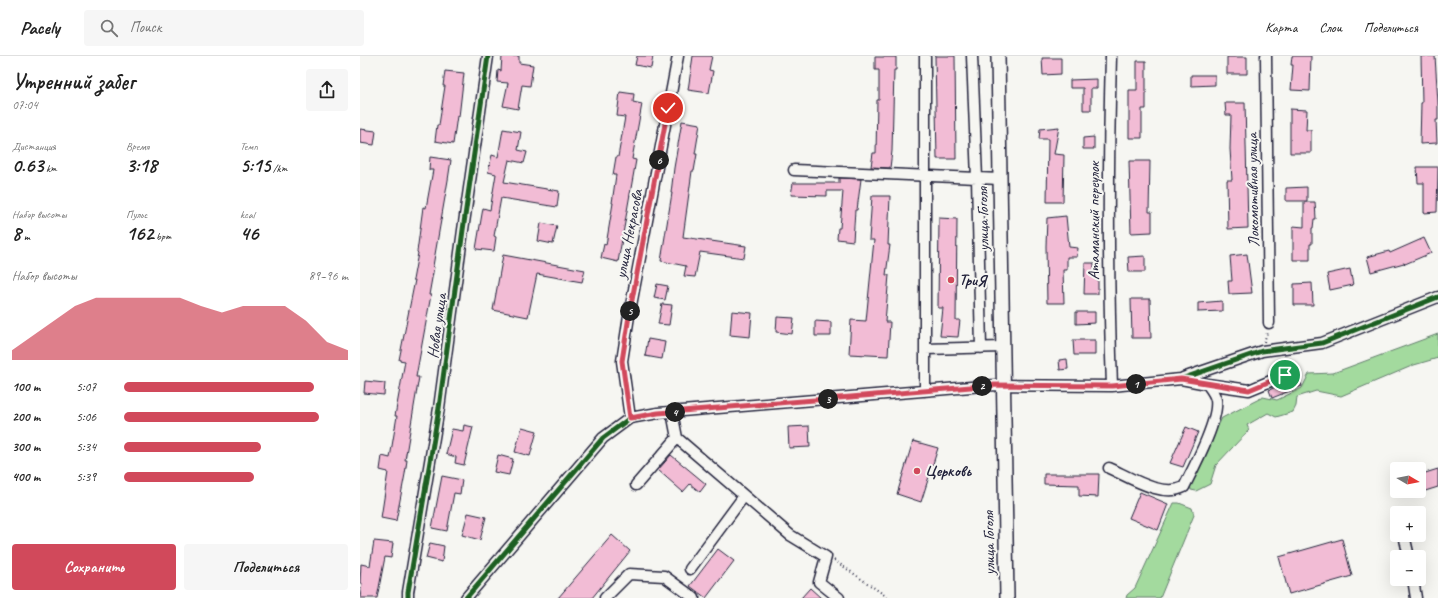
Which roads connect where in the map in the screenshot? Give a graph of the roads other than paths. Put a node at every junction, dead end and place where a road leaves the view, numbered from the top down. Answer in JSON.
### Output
{"nodes":[{"id":1,"x":488,"y":56,"type":"edge"},
{"id":2,"x":678,"y":56,"type":"edge"},
{"id":3,"x":925,"y":56,"type":"edge"},
{"id":4,"x":972,"y":56,"type":"edge"},
{"id":5,"x":998,"y":56,"type":"edge"},
{"id":6,"x":1111,"y":56,"type":"edge"},
{"id":7,"x":1266,"y":56,"type":"edge"},
{"id":8,"x":794,"y":170,"type":"dead end"},
{"id":9,"x":926,"y":176,"type":"junction"},
{"id":10,"x":977,"y":178,"type":"junction"},
{"id":11,"x":1000,"y":179,"type":"junction"},
{"id":12,"x":1438,"y":297,"type":"edge"},
{"id":13,"x":1269,"y":324,"type":"road end"},
{"id":14,"x":1003,"y":347,"type":"junction"},
{"id":15,"x":981,"y":348,"type":"junction"},
{"id":16,"x":926,"y":349,"type":"junction"},
{"id":17,"x":1285,"y":375,"type":"dead end"},
{"id":18,"x":1181,"y":379,"type":"junction"},
{"id":19,"x":1207,"y":384,"type":"junction"},
{"id":20,"x":1003,"y":385,"type":"junction"},
{"id":21,"x":1112,"y":386,"type":"junction"},
{"id":22,"x":925,"y":390,"type":"junction"},
{"id":23,"x":672,"y":412,"type":"junction"},
{"id":24,"x":630,"y":418,"type":"junction"},
{"id":25,"x":677,"y":438,"type":"junction"},
{"id":26,"x":1109,"y":468,"type":"dead end"},
{"id":27,"x":636,"y":485,"type":"dead end"},
{"id":28,"x":744,"y":496,"type":"junction"},
{"id":29,"x":690,"y":569,"type":"dead end"},
{"id":30,"x":1414,"y":586,"type":"edge"},
{"id":31,"x":408,"y":598,"type":"edge"},
{"id":32,"x":466,"y":598,"type":"edge"},
{"id":33,"x":605,"y":598,"type":"edge"},
{"id":34,"x":694,"y":598,"type":"edge"},
{"id":35,"x":839,"y":598,"type":"edge"},
{"id":36,"x":1007,"y":598,"type":"edge"},
{"id":37,"x":1416,"y":598,"type":"edge"}],
"edges":[{"from":1,"to":31,"type":"street","name":"Новая улица"},
{"from":2,"to":24,"type":"street","name":"улица Некрасова"},
{"from":3,"to":9,"type":"street"},
{"from":4,"to":10,"type":"street"},
{"from":5,"to":11,"type":"main road","name":"улица Гоголя"},
{"from":6,"to":21,"type":"street","name":"Атаманский переулок"},
{"from":7,"to":13,"type":"street","name":"Локомотивная улица"},
{"from":8,"to":9,"type":"street"},
{"from":9,"to":10,"type":"street"},
{"from":9,"to":16,"type":"street"},
{"from":10,"to":11,"type":"street"},
{"from":10,"to":15,"type":"street"},
{"from":11,"to":14,"type":"main road","name":"улица Гоголя"},
{"from":12,"to":18,"type":"street"},
{"from":14,"to":15,"type":"street"},
{"from":14,"to":20,"type":"main road","name":"улица Гоголя"},
{"from":15,"to":16,"type":"street"},
{"from":16,"to":22,"type":"street"},
{"from":17,"to":19,"type":"street"},
{"from":18,"to":19,"type":"street"},
{"from":18,"to":21,"type":"street"},
{"from":19,"to":26,"type":"street"},
{"from":20,"to":21,"type":"street"},
{"from":20,"to":22,"type":"street"},
{"from":20,"to":36,"type":"main road","name":"улица Гоголя"},
{"from":22,"to":23,"type":"street"},
{"from":23,"to":24,"type":"street"},
{"from":23,"to":25,"type":"street"},
{"from":24,"to":32,"type":"street"},
{"from":25,"to":27,"type":"street"},
{"from":25,"to":28,"type":"street"},
{"from":28,"to":29,"type":"street"},
{"from":28,"to":35,"type":"street"},
{"from":30,"to":37,"type":"street"},
{"from":33,"to":34,"type":"street"}]}
